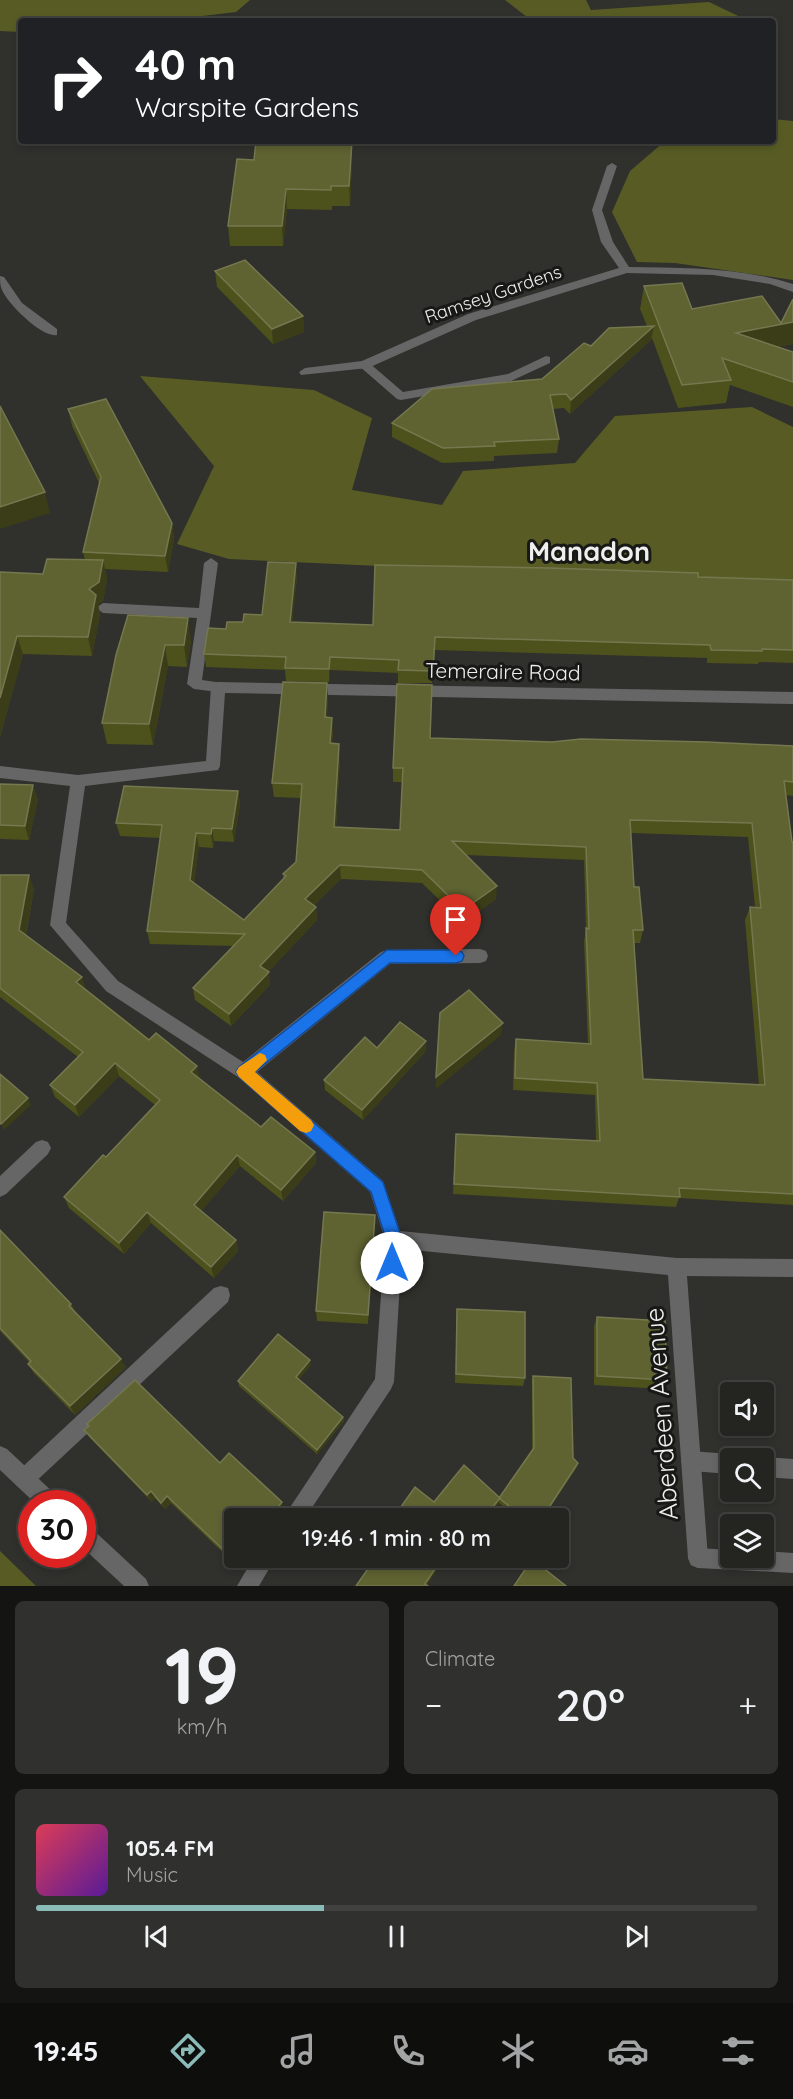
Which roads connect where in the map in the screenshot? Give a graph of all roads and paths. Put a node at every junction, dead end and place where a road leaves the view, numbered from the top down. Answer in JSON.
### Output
{"nodes":[{"id":1,"x":612,"y":166,"type":"dead end"},
{"id":2,"x":626,"y":270,"type":"junction"},
{"id":3,"x":0,"y":279,"type":"edge"},
{"id":4,"x":793,"y":288,"type":"edge"},
{"id":5,"x":53,"y":332,"type":"dead end"},
{"id":6,"x":546,"y":360,"type":"dead end"},
{"id":7,"x":364,"y":365,"type":"junction"},
{"id":8,"x":305,"y":372,"type":"dead end"},
{"id":9,"x":211,"y":563,"type":"dead end"},
{"id":10,"x":103,"y":608,"type":"dead end"},
{"id":11,"x":204,"y":613,"type":"junction"},
{"id":12,"x":218,"y":687,"type":"junction"},
{"id":13,"x":793,"y":698,"type":"edge"},
{"id":14,"x":0,"y":772,"type":"edge"},
{"id":15,"x":78,"y":781,"type":"junction"},
{"id":16,"x":480,"y":956,"type":"dead end"},
{"id":17,"x":244,"y":1072,"type":"junction"},
{"id":18,"x":42,"y":1148,"type":"dead end"},
{"id":19,"x":0,"y":1188,"type":"edge"},
{"id":20,"x":394,"y":1239,"type":"junction"},
{"id":21,"x":677,"y":1267,"type":"junction"},
{"id":22,"x":793,"y":1268,"type":"edge"},
{"id":23,"x":220,"y":1295,"type":"dead end"},
{"id":24,"x":0,"y":1456,"type":"edge"},
{"id":25,"x":691,"y":1461,"type":"junction"},
{"id":26,"x":720,"y":1463,"type":"edge"},
{"id":27,"x":774,"y":1468,"type":"edge"},
{"id":28,"x":793,"y":1469,"type":"edge"},
{"id":29,"x":24,"y":1479,"type":"junction"},
{"id":30,"x":36,"y":1490,"type":"edge"},
{"id":31,"x":300,"y":1508,"type":"edge"},
{"id":32,"x":96,"y":1546,"type":"edge"},
{"id":33,"x":793,"y":1563,"type":"edge"},
{"id":34,"x":259,"y":1568,"type":"edge"},
{"id":35,"x":138,"y":1586,"type":"edge"},
{"id":36,"x":247,"y":1586,"type":"edge"}],
"edges":[{"from":1,"to":2,"type":"street"},
{"from":2,"to":4,"type":"street","name":"Ramsey Gardens"},
{"from":2,"to":7,"type":"street","name":"Ramsey Gardens"},
{"from":3,"to":5,"type":"street"},
{"from":6,"to":7,"type":"street"},
{"from":7,"to":8,"type":"street","name":"Ramsey Gardens"},
{"from":9,"to":11,"type":"street"},
{"from":10,"to":11,"type":"street"},
{"from":11,"to":12,"type":"street","name":"Temeraire Road"},
{"from":12,"to":13,"type":"street","name":"Temeraire Road"},
{"from":12,"to":15,"type":"street"},
{"from":14,"to":15,"type":"street"},
{"from":15,"to":17,"type":"street"},
{"from":16,"to":17,"type":"street"},
{"from":17,"to":20,"type":"street"},
{"from":18,"to":19,"type":"street"},
{"from":20,"to":21,"type":"street"},
{"from":20,"to":31,"type":"street"},
{"from":21,"to":22,"type":"street"},
{"from":21,"to":25,"type":"street","name":"Aberdeen Avenue"},
{"from":23,"to":29,"type":"street"},
{"from":24,"to":29,"type":"street"},
{"from":25,"to":26,"type":"street"},
{"from":25,"to":33,"type":"street","name":"Aberdeen Avenue"},
{"from":27,"to":28,"type":"street"},
{"from":29,"to":30,"type":"street"},
{"from":32,"to":35,"type":"street"},
{"from":34,"to":36,"type":"street"}]}
